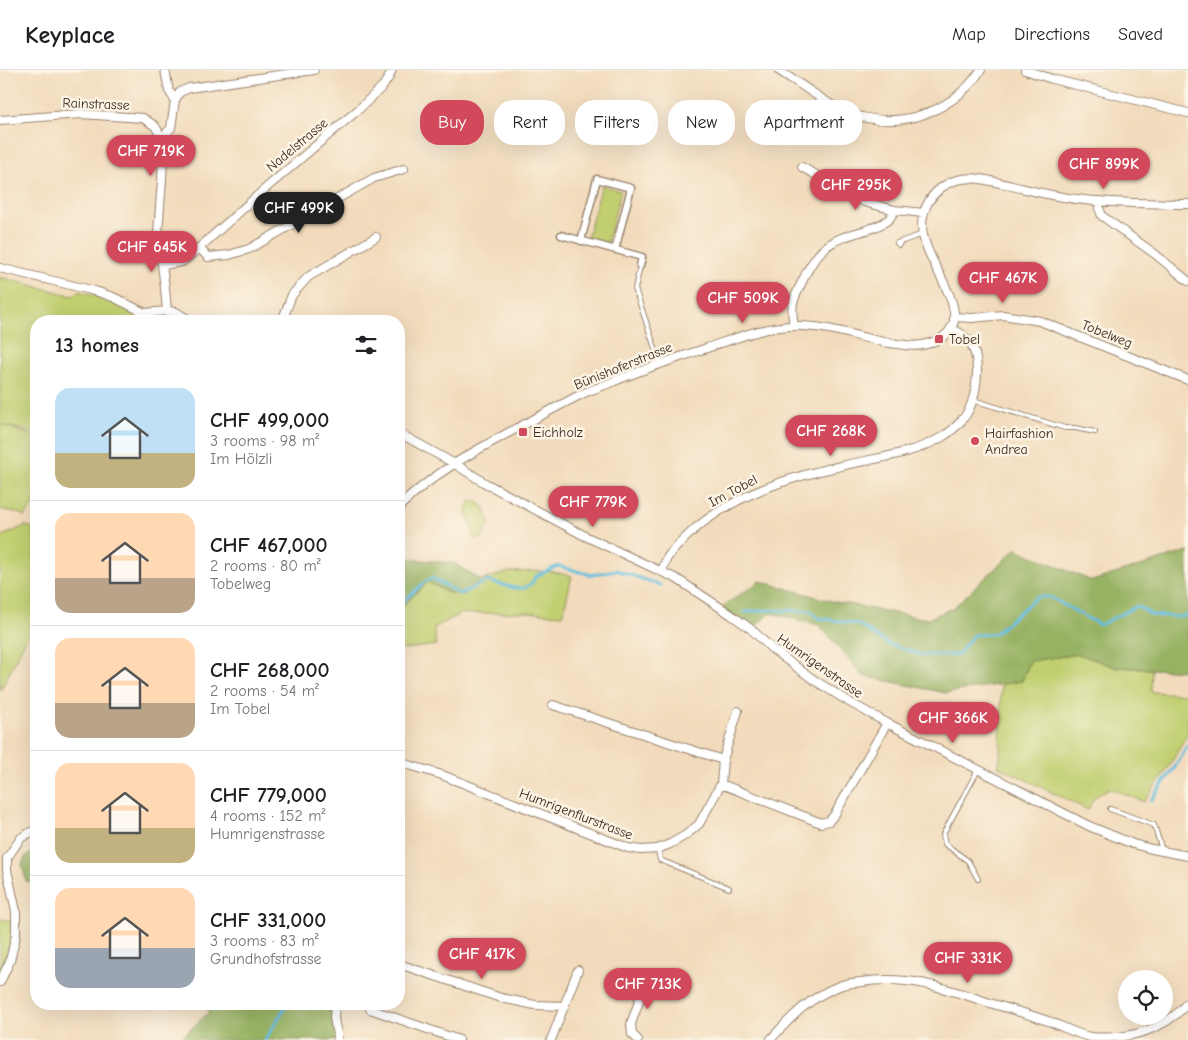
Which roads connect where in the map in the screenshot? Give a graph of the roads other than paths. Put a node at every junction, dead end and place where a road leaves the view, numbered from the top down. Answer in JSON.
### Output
{"nodes":[{"id":1,"x":165,"y":70,"type":"edge"},
{"id":2,"x":314,"y":70,"type":"edge"},
{"id":3,"x":392,"y":70,"type":"edge"},
{"id":4,"x":778,"y":70,"type":"edge"},
{"id":5,"x":981,"y":70,"type":"edge"},
{"id":6,"x":1025,"y":70,"type":"edge"},
{"id":7,"x":174,"y":100,"type":"junction"},
{"id":8,"x":1188,"y":113,"type":"edge"},
{"id":9,"x":0,"y":120,"type":"edge"},
{"id":10,"x":162,"y":138,"type":"junction"},
{"id":11,"x":802,"y":167,"type":"dead end"},
{"id":12,"x":404,"y":169,"type":"dead end"},
{"id":13,"x":1099,"y":201,"type":"junction"},
{"id":14,"x":1188,"y":204,"type":"edge"},
{"id":15,"x":896,"y":210,"type":"junction"},
{"id":16,"x":924,"y":213,"type":"junction"},
{"id":17,"x":923,"y":234,"type":"junction"},
{"id":18,"x":560,"y":236,"type":"dead end"},
{"id":19,"x":376,"y":237,"type":"dead end"},
{"id":20,"x":581,"y":241,"type":"junction"},
{"id":21,"x":899,"y":245,"type":"dead end"},
{"id":22,"x":199,"y":248,"type":"junction"},
{"id":23,"x":615,"y":250,"type":"junction"},
{"id":24,"x":163,"y":265,"type":"junction"},
{"id":25,"x":640,"y":266,"type":"joint"},
{"id":26,"x":0,"y":268,"type":"edge"},
{"id":27,"x":1188,"y":281,"type":"edge"},
{"id":28,"x":167,"y":311,"type":"junction"},
{"id":29,"x":141,"y":315,"type":"edge"},
{"id":30,"x":152,"y":315,"type":"edge"},
{"id":31,"x":181,"y":315,"type":"edge"},
{"id":32,"x":284,"y":315,"type":"edge"},
{"id":33,"x":955,"y":317,"type":"junction"},
{"id":34,"x":794,"y":326,"type":"junction"},
{"id":35,"x":951,"y":328,"type":"junction"},
{"id":36,"x":660,"y":363,"type":"junction"},
{"id":37,"x":1188,"y":380,"type":"edge"},
{"id":38,"x":973,"y":400,"type":"junction"},
{"id":39,"x":1095,"y":432,"type":"dead end"},
{"id":40,"x":405,"y":436,"type":"edge"},
{"id":41,"x":455,"y":464,"type":"junction"},
{"id":42,"x":405,"y":501,"type":"edge"},
{"id":43,"x":662,"y":572,"type":"junction"},
{"id":44,"x":554,"y":705,"type":"dead end"},
{"id":45,"x":738,"y":711,"type":"dead end"},
{"id":46,"x":887,"y":723,"type":"junction"},
{"id":47,"x":723,"y":760,"type":"junction"},
{"id":48,"x":405,"y":764,"type":"edge"},
{"id":49,"x":978,"y":770,"type":"junction"},
{"id":50,"x":722,"y":784,"type":"junction"},
{"id":51,"x":1110,"y":809,"type":"dead end"},
{"id":52,"x":30,"y":833,"type":"edge"},
{"id":53,"x":657,"y":849,"type":"junction"},
{"id":54,"x":1162,"y":850,"type":"junction"},
{"id":55,"x":1188,"y":856,"type":"edge"},
{"id":56,"x":978,"y":879,"type":"dead end"},
{"id":57,"x":729,"y":888,"type":"dead end"},
{"id":58,"x":405,"y":966,"type":"edge"},
{"id":59,"x":578,"y":970,"type":"dead end"},
{"id":60,"x":0,"y":982,"type":"edge"},
{"id":61,"x":646,"y":984,"type":"dead end"},
{"id":62,"x":1188,"y":1002,"type":"edge"},
{"id":63,"x":565,"y":1006,"type":"junction"},
{"id":64,"x":335,"y":1010,"type":"edge"},
{"id":65,"x":373,"y":1010,"type":"edge"},
{"id":66,"x":338,"y":1040,"type":"edge"},
{"id":67,"x":459,"y":1040,"type":"edge"},
{"id":68,"x":552,"y":1040,"type":"edge"},
{"id":69,"x":638,"y":1040,"type":"edge"},
{"id":70,"x":770,"y":1040,"type":"edge"}],
"edges":[{"from":1,"to":7,"type":"street"},
{"from":2,"to":7,"type":"street"},
{"from":3,"to":22,"type":"street","name":"Nadelstrasse"},
{"from":4,"to":5,"type":"street"},
{"from":6,"to":8,"type":"street"},
{"from":7,"to":10,"type":"street"},
{"from":9,"to":10,"type":"street","name":"Rainstrasse"},
{"from":10,"to":24,"type":"street"},
{"from":11,"to":15,"type":"street"},
{"from":12,"to":22,"type":"street"},
{"from":13,"to":14,"type":"street"},
{"from":13,"to":16,"type":"street"},
{"from":13,"to":27,"type":"street"},
{"from":15,"to":16,"type":"street"},
{"from":15,"to":34,"type":"street"},
{"from":16,"to":17,"type":"street"},
{"from":17,"to":21,"type":"lane"},
{"from":17,"to":33,"type":"street"},
{"from":18,"to":20,"type":"street"},
{"from":19,"to":32,"type":"street"},
{"from":20,"to":23,"type":"street"},
{"from":20,"to":23,"type":"street"},
{"from":22,"to":24,"type":"street","name":"Nadelstrasse"},
{"from":23,"to":25,"type":"street"},
{"from":24,"to":28,"type":"street"},
{"from":25,"to":36,"type":"lane"},
{"from":26,"to":29,"type":"street"},
{"from":28,"to":30,"type":"street"},
{"from":28,"to":31,"type":"street"},
{"from":33,"to":35,"type":"street"},
{"from":33,"to":37,"type":"street","name":"Tobelweg"},
{"from":34,"to":35,"type":"street","name":"Bünishoferstrasse"},
{"from":34,"to":36,"type":"street","name":"Bünishoferstrasse"},
{"from":35,"to":38,"type":"street","name":"Im Tobel"},
{"from":36,"to":41,"type":"street","name":"Bünishoferstrasse"},
{"from":38,"to":39,"type":"lane"},
{"from":38,"to":43,"type":"street","name":"Im Tobel"},
{"from":40,"to":41,"type":"street"},
{"from":41,"to":42,"type":"street","name":"Bünishoferstrasse"},
{"from":41,"to":43,"type":"street","name":"Humrigenstrasse"},
{"from":43,"to":46,"type":"street","name":"Humrigenstrasse"},
{"from":44,"to":47,"type":"street"},
{"from":45,"to":47,"type":"street","name":"Humrigenflurstrasse"},
{"from":46,"to":49,"type":"street","name":"Humrigenstrasse"},
{"from":46,"to":50,"type":"street"},
{"from":47,"to":50,"type":"street","name":"Humrigenflurstrasse"},
{"from":48,"to":53,"type":"street","name":"Humrigenflurstrasse"},
{"from":49,"to":54,"type":"street","name":"Humrigenstrasse"},
{"from":49,"to":56,"type":"lane"},
{"from":50,"to":53,"type":"street","name":"Humrigenflurstrasse"},
{"from":51,"to":54,"type":"lane"},
{"from":52,"to":60,"type":"street"},
{"from":53,"to":57,"type":"lane"},
{"from":54,"to":55,"type":"street","name":"Humrigenstrasse"},
{"from":58,"to":63,"type":"street"},
{"from":59,"to":63,"type":"street"},
{"from":61,"to":69,"type":"street"},
{"from":62,"to":70,"type":"street"},
{"from":63,"to":68,"type":"street"},
{"from":64,"to":66,"type":"street"},
{"from":65,"to":67,"type":"street"}]}
